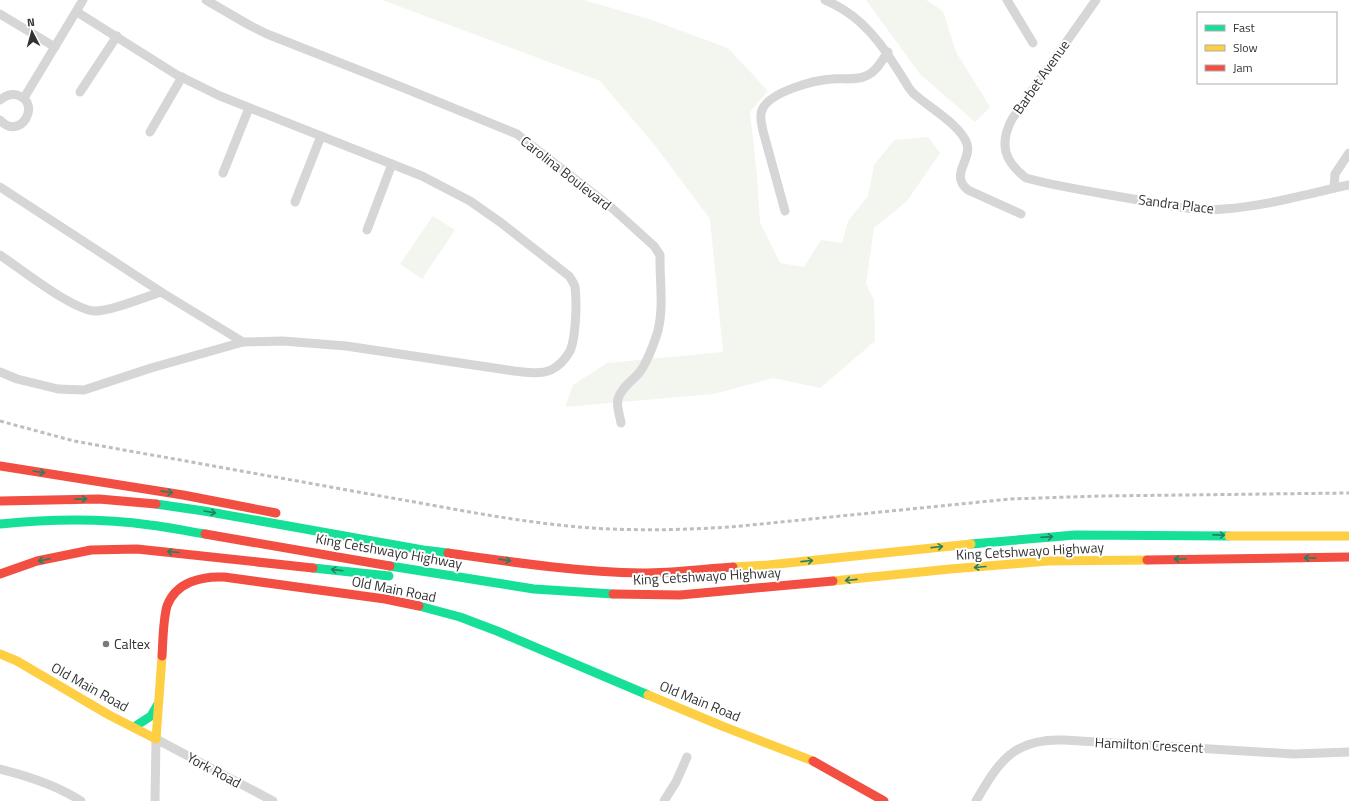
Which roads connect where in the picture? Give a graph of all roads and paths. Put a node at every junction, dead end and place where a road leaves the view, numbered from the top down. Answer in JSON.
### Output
{"nodes":[{"id":1,"x":83,"y":0,"type":"edge"},
{"id":2,"x":206,"y":0,"type":"edge"},
{"id":3,"x":825,"y":0,"type":"edge"},
{"id":4,"x":1007,"y":0,"type":"edge"},
{"id":5,"x":1096,"y":0,"type":"edge"},
{"id":6,"x":77,"y":12,"type":"junction"},
{"id":7,"x":0,"y":14,"type":"edge"},
{"id":8,"x":117,"y":36,"type":"junction"},
{"id":9,"x":1033,"y":43,"type":"dead end"},
{"id":10,"x":55,"y":47,"type":"junction"},
{"id":11,"x":888,"y":52,"type":"junction"},
{"id":12,"x":182,"y":77,"type":"junction"},
{"id":13,"x":0,"y":88,"type":"edge"},
{"id":14,"x":80,"y":92,"type":"dead end"},
{"id":15,"x":8,"y":95,"type":"junction"},
{"id":16,"x":24,"y":98,"type":"junction"},
{"id":17,"x":0,"y":100,"type":"edge"},
{"id":18,"x":249,"y":108,"type":"junction"},
{"id":19,"x":1,"y":123,"type":"edge"},
{"id":20,"x":150,"y":132,"type":"dead end"},
{"id":21,"x":321,"y":136,"type":"junction"},
{"id":22,"x":1349,"y":153,"type":"edge"},
{"id":23,"x":1009,"y":161,"type":"joint"},
{"id":24,"x":392,"y":164,"type":"junction"},
{"id":25,"x":224,"y":173,"type":"dead end"},
{"id":26,"x":1349,"y":185,"type":"edge"},
{"id":27,"x":0,"y":187,"type":"edge"},
{"id":28,"x":1334,"y":188,"type":"junction"},
{"id":29,"x":296,"y":202,"type":"dead end"},
{"id":30,"x":785,"y":211,"type":"dead end"},
{"id":31,"x":1022,"y":214,"type":"dead end"},
{"id":32,"x":367,"y":230,"type":"dead end"},
{"id":33,"x":0,"y":255,"type":"edge"},
{"id":34,"x":161,"y":292,"type":"junction"},
{"id":35,"x":243,"y":342,"type":"junction"},
{"id":36,"x":0,"y":372,"type":"edge"},
{"id":37,"x":621,"y":423,"type":"dead end"},
{"id":38,"x":0,"y":466,"type":"edge"},
{"id":39,"x":0,"y":501,"type":"edge"},
{"id":40,"x":282,"y":514,"type":"dead end"},
{"id":41,"x":0,"y":524,"type":"edge"},
{"id":42,"x":342,"y":526,"type":"dead end"},
{"id":43,"x":1349,"y":536,"type":"edge"},
{"id":44,"x":466,"y":555,"type":"junction"},
{"id":45,"x":1349,"y":557,"type":"edge"},
{"id":46,"x":0,"y":574,"type":"edge"},
{"id":47,"x":473,"y":580,"type":"junction"},
{"id":48,"x":0,"y":644,"type":"edge"},
{"id":49,"x":0,"y":654,"type":"edge"},
{"id":50,"x":17,"y":661,"type":"junction"},
{"id":51,"x":160,"y":702,"type":"junction"},
{"id":52,"x":134,"y":727,"type":"junction"},
{"id":53,"x":156,"y":739,"type":"junction"},
{"id":54,"x":1349,"y":752,"type":"edge"},
{"id":55,"x":686,"y":757,"type":"dead end"},
{"id":56,"x":0,"y":769,"type":"edge"},
{"id":57,"x":81,"y":801,"type":"edge"},
{"id":58,"x":156,"y":801,"type":"edge"},
{"id":59,"x":273,"y":801,"type":"edge"},
{"id":60,"x":664,"y":801,"type":"edge"},
{"id":61,"x":884,"y":801,"type":"edge"},
{"id":62,"x":976,"y":801,"type":"edge"}],
"edges":[{"from":1,"to":6,"type":"street"},
{"from":2,"to":37,"type":"street","name":"Carolina Boulevard"},
{"from":3,"to":11,"type":"street"},
{"from":4,"to":9,"type":"street"},
{"from":5,"to":23,"type":"street","name":"Barbet Avenue"},
{"from":6,"to":8,"type":"street"},
{"from":6,"to":10,"type":"street"},
{"from":7,"to":10,"type":"street"},
{"from":8,"to":12,"type":"street"},
{"from":8,"to":14,"type":"street"},
{"from":10,"to":16,"type":"street"},
{"from":11,"to":30,"type":"street"},
{"from":11,"to":31,"type":"street"},
{"from":12,"to":18,"type":"street"},
{"from":12,"to":20,"type":"street"},
{"from":13,"to":15,"type":"street"},
{"from":15,"to":16,"type":"street"},
{"from":15,"to":17,"type":"street"},
{"from":16,"to":19,"type":"street"},
{"from":18,"to":21,"type":"street"},
{"from":18,"to":25,"type":"street"},
{"from":21,"to":24,"type":"street"},
{"from":21,"to":29,"type":"street"},
{"from":22,"to":28,"type":"street"},
{"from":23,"to":28,"type":"street","name":"Sandra Place"},
{"from":24,"to":32,"type":"street"},
{"from":24,"to":35,"type":"street"},
{"from":26,"to":28,"type":"street","name":"Sandra Place"},
{"from":27,"to":34,"type":"street"},
{"from":33,"to":34,"type":"street"},
{"from":34,"to":35,"type":"street"},
{"from":35,"to":36,"type":"street"},
{"from":38,"to":40,"type":"main road","one_way":true},
{"from":39,"to":44,"type":"main road","name":"King Cetshwayo Highway","one_way":true},
{"from":41,"to":47,"type":"main road","name":"King Cetshwayo Highway"},
{"from":42,"to":44,"type":"main road"},
{"from":44,"to":43,"type":"main road","name":"King Cetshwayo Highway","one_way":true},
{"from":45,"to":47,"type":"main road","name":"King Cetshwayo Highway","one_way":true},
{"from":47,"to":46,"type":"main road","one_way":true},
{"from":48,"to":50,"type":"main road","name":"Old Main Road"},
{"from":49,"to":50,"type":"main road","name":"Old Main Road"},
{"from":50,"to":52,"type":"main road","name":"Old Main Road"},
{"from":51,"to":52,"type":"main road"},
{"from":51,"to":53,"type":"main road","name":"Old Main Road"},
{"from":51,"to":61,"type":"main road","name":"Old Main Road"},
{"from":52,"to":53,"type":"main road","name":"Old Main Road"},
{"from":53,"to":58,"type":"street"},
{"from":53,"to":59,"type":"street","name":"York Road"},
{"from":54,"to":62,"type":"street","name":"Hamilton Crescent"},
{"from":55,"to":60,"type":"street"},
{"from":56,"to":57,"type":"street"}]}
